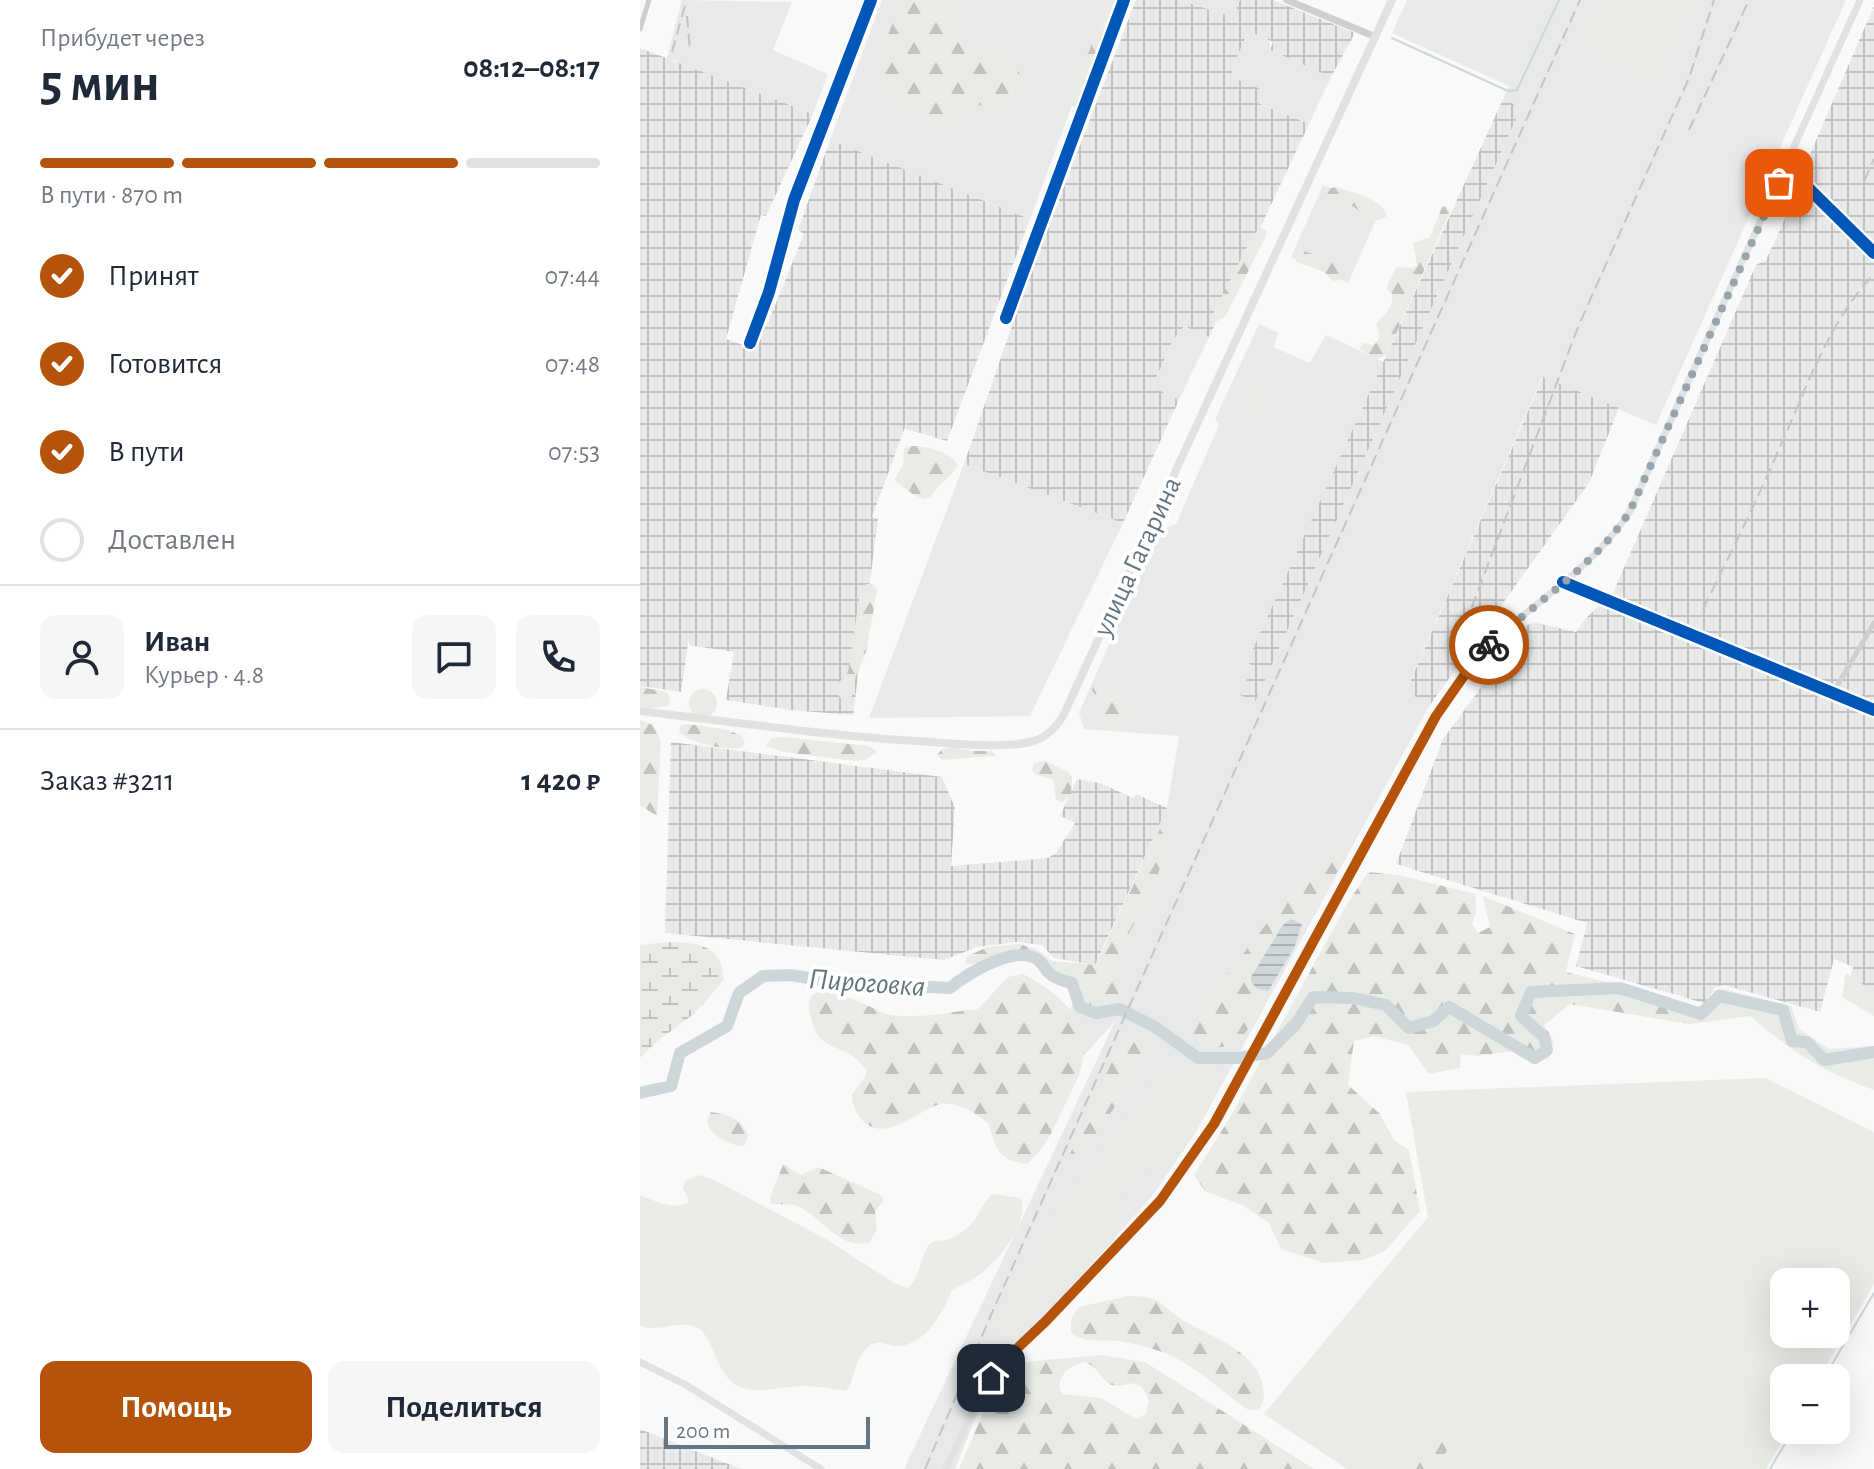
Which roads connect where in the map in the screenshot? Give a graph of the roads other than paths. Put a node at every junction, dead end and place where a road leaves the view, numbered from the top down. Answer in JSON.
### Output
{"nodes":[{"id":1,"x":649,"y":0,"type":"edge"},
{"id":2,"x":871,"y":0,"type":"edge"},
{"id":3,"x":1124,"y":0,"type":"edge"},
{"id":4,"x":1287,"y":0,"type":"edge"},
{"id":5,"x":1392,"y":0,"type":"edge"},
{"id":6,"x":1860,"y":0,"type":"edge"},
{"id":7,"x":640,"y":29,"type":"edge"},
{"id":8,"x":1376,"y":37,"type":"junction"},
{"id":9,"x":1787,"y":167,"type":"junction"},
{"id":10,"x":1874,"y":253,"type":"edge"},
{"id":11,"x":1006,"y":318,"type":"dead end"},
{"id":12,"x":750,"y":343,"type":"dead end"},
{"id":13,"x":1563,"y":582,"type":"junction"},
{"id":14,"x":1874,"y":623,"type":"edge"},
{"id":15,"x":1833,"y":693,"type":"junction"},
{"id":16,"x":1874,"y":710,"type":"edge"},
{"id":17,"x":640,"y":711,"type":"edge"},
{"id":18,"x":640,"y":1362,"type":"edge"},
{"id":19,"x":821,"y":1469,"type":"edge"},
{"id":20,"x":946,"y":1469,"type":"edge"}],
"edges":[{"from":1,"to":7,"type":"street"},
{"from":2,"to":12,"type":"street"},
{"from":3,"to":11,"type":"street"},
{"from":4,"to":8,"type":"street"},
{"from":5,"to":8,"type":"main road","name":"улица Гагарина"},
{"from":6,"to":9,"type":"main road"},
{"from":8,"to":17,"type":"main road","name":"улица Гагарина"},
{"from":9,"to":10,"type":"street"},
{"from":9,"to":13,"type":"main road"},
{"from":13,"to":15,"type":"street"},
{"from":13,"to":20,"type":"main road"},
{"from":14,"to":15,"type":"street"},
{"from":15,"to":16,"type":"street"},
{"from":18,"to":19,"type":"main road"}]}
